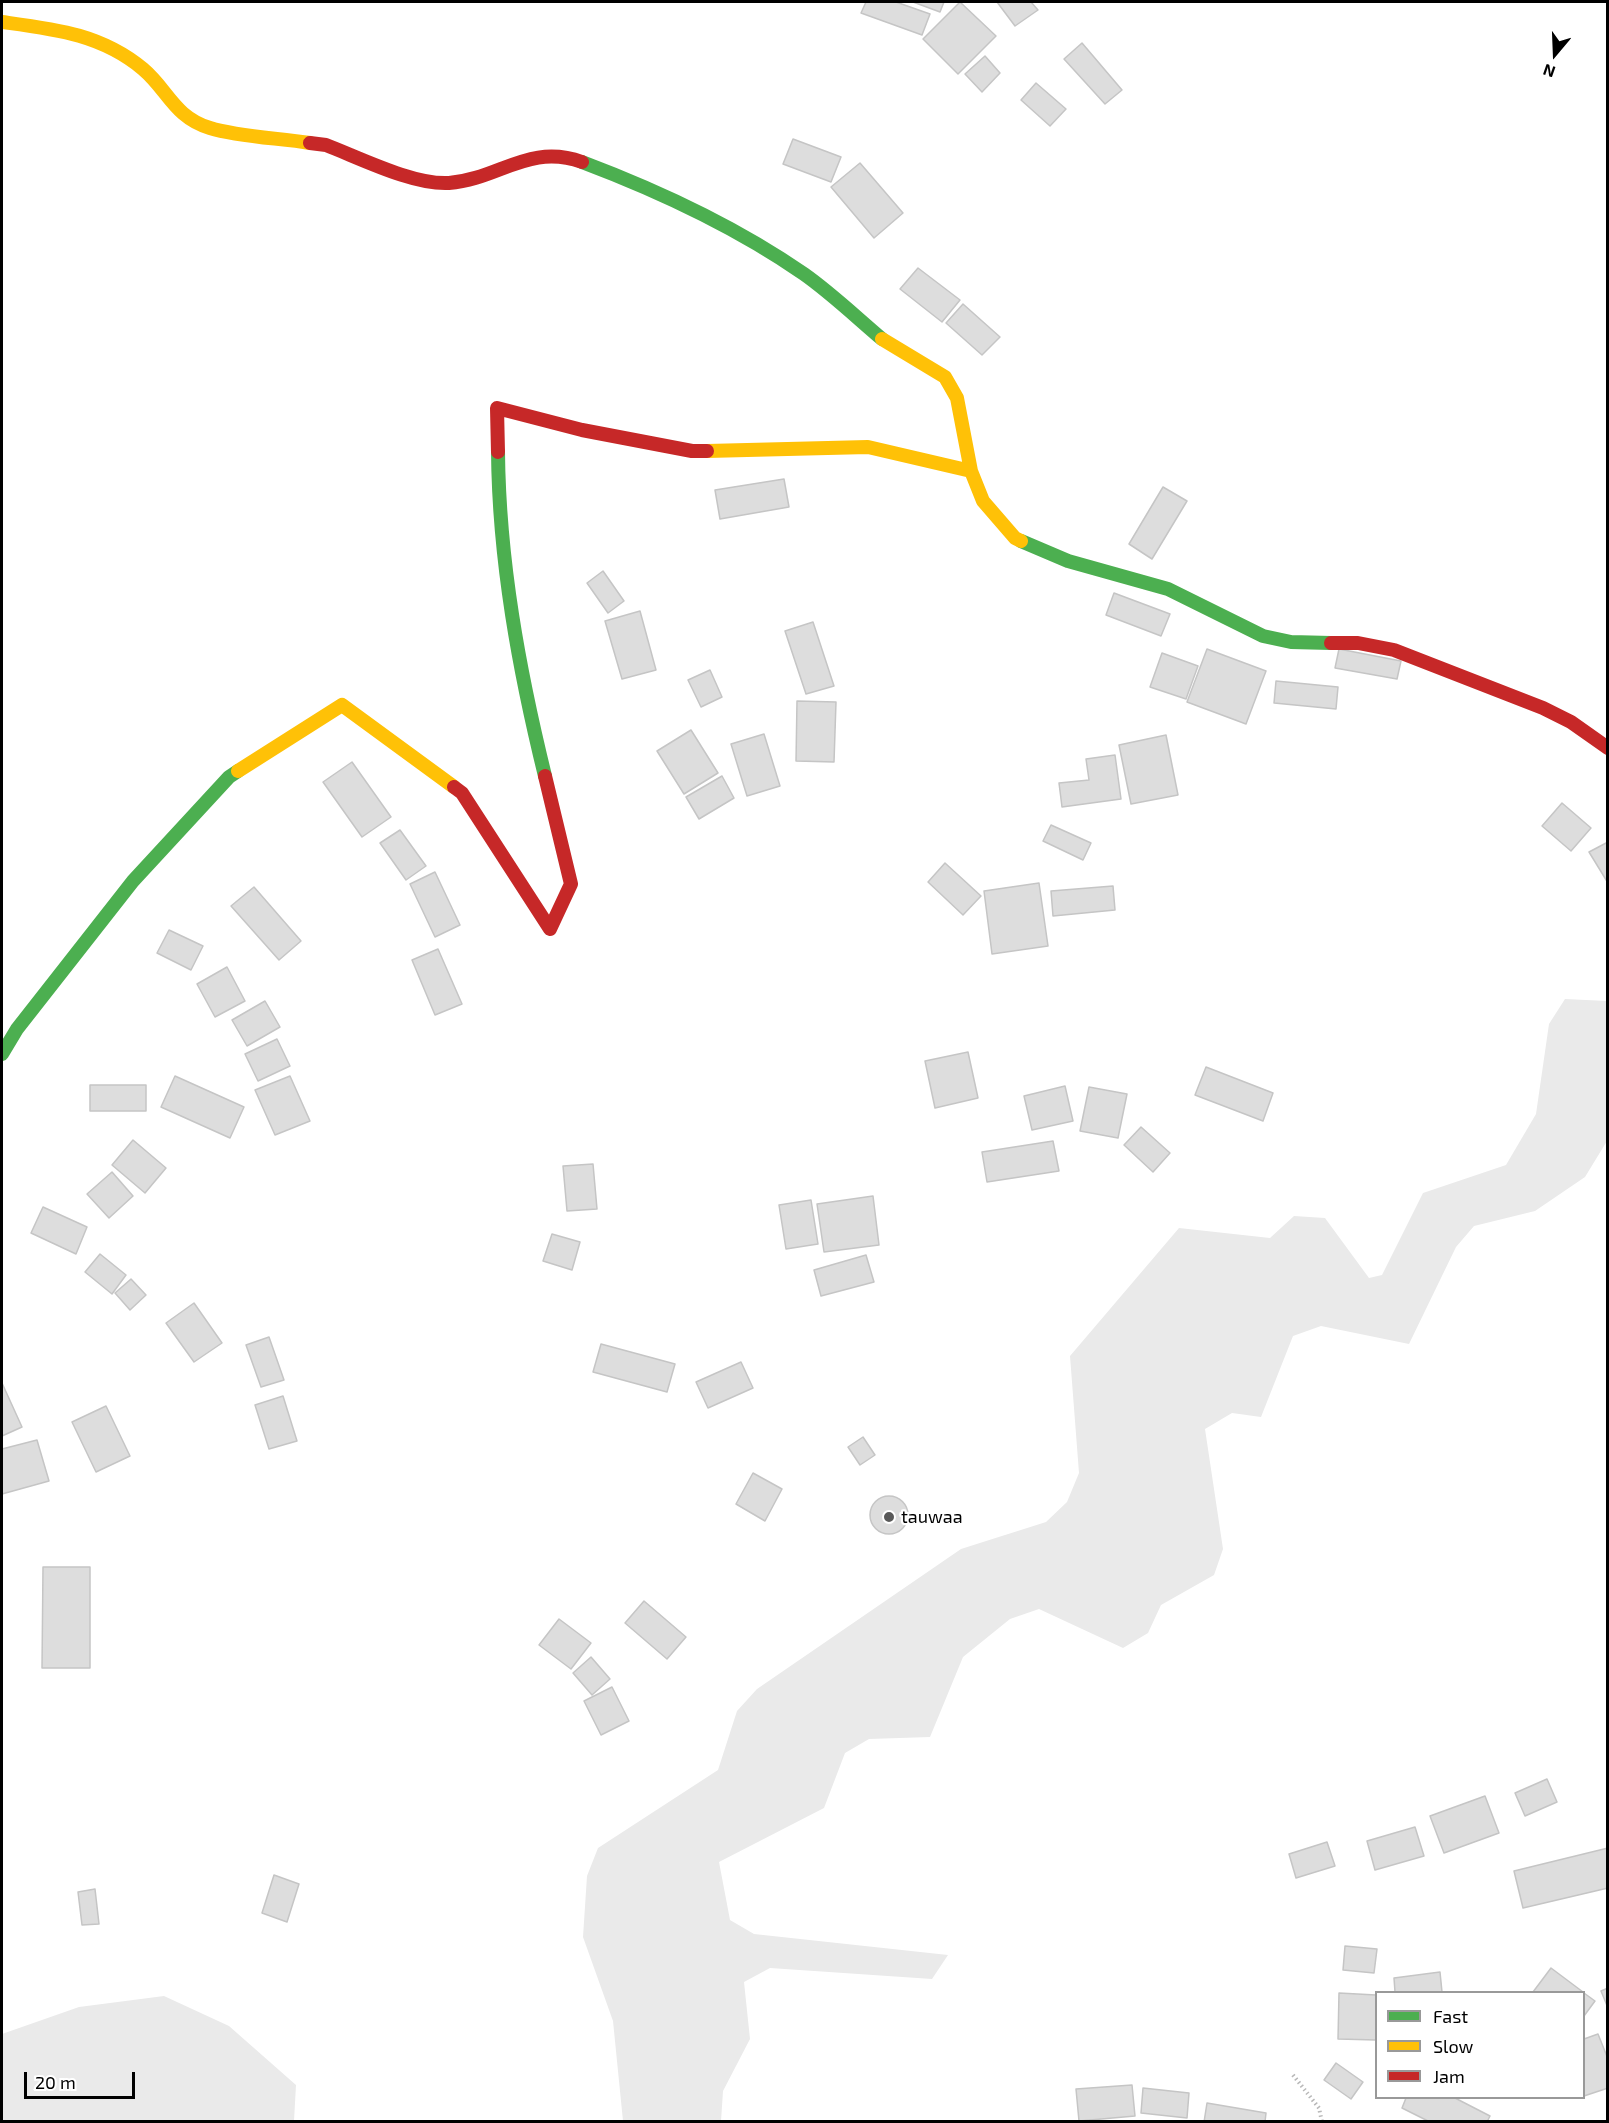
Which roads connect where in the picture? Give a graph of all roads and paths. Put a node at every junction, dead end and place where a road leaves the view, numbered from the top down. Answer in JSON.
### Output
{"nodes":[{"id":1,"x":2,"y":22,"type":"edge"},
{"id":2,"x":971,"y":471,"type":"junction"},
{"id":3,"x":1608,"y":748,"type":"edge"},
{"id":4,"x":2,"y":1054,"type":"edge"},
{"id":5,"x":1293,"y":2075,"type":"dead end"},
{"id":6,"x":1322,"y":2121,"type":"edge"}],
"edges":[{"from":1,"to":2,"type":"street"},
{"from":2,"to":3,"type":"street"},
{"from":2,"to":4,"type":"street"},
{"from":5,"to":6,"type":"path"}]}
